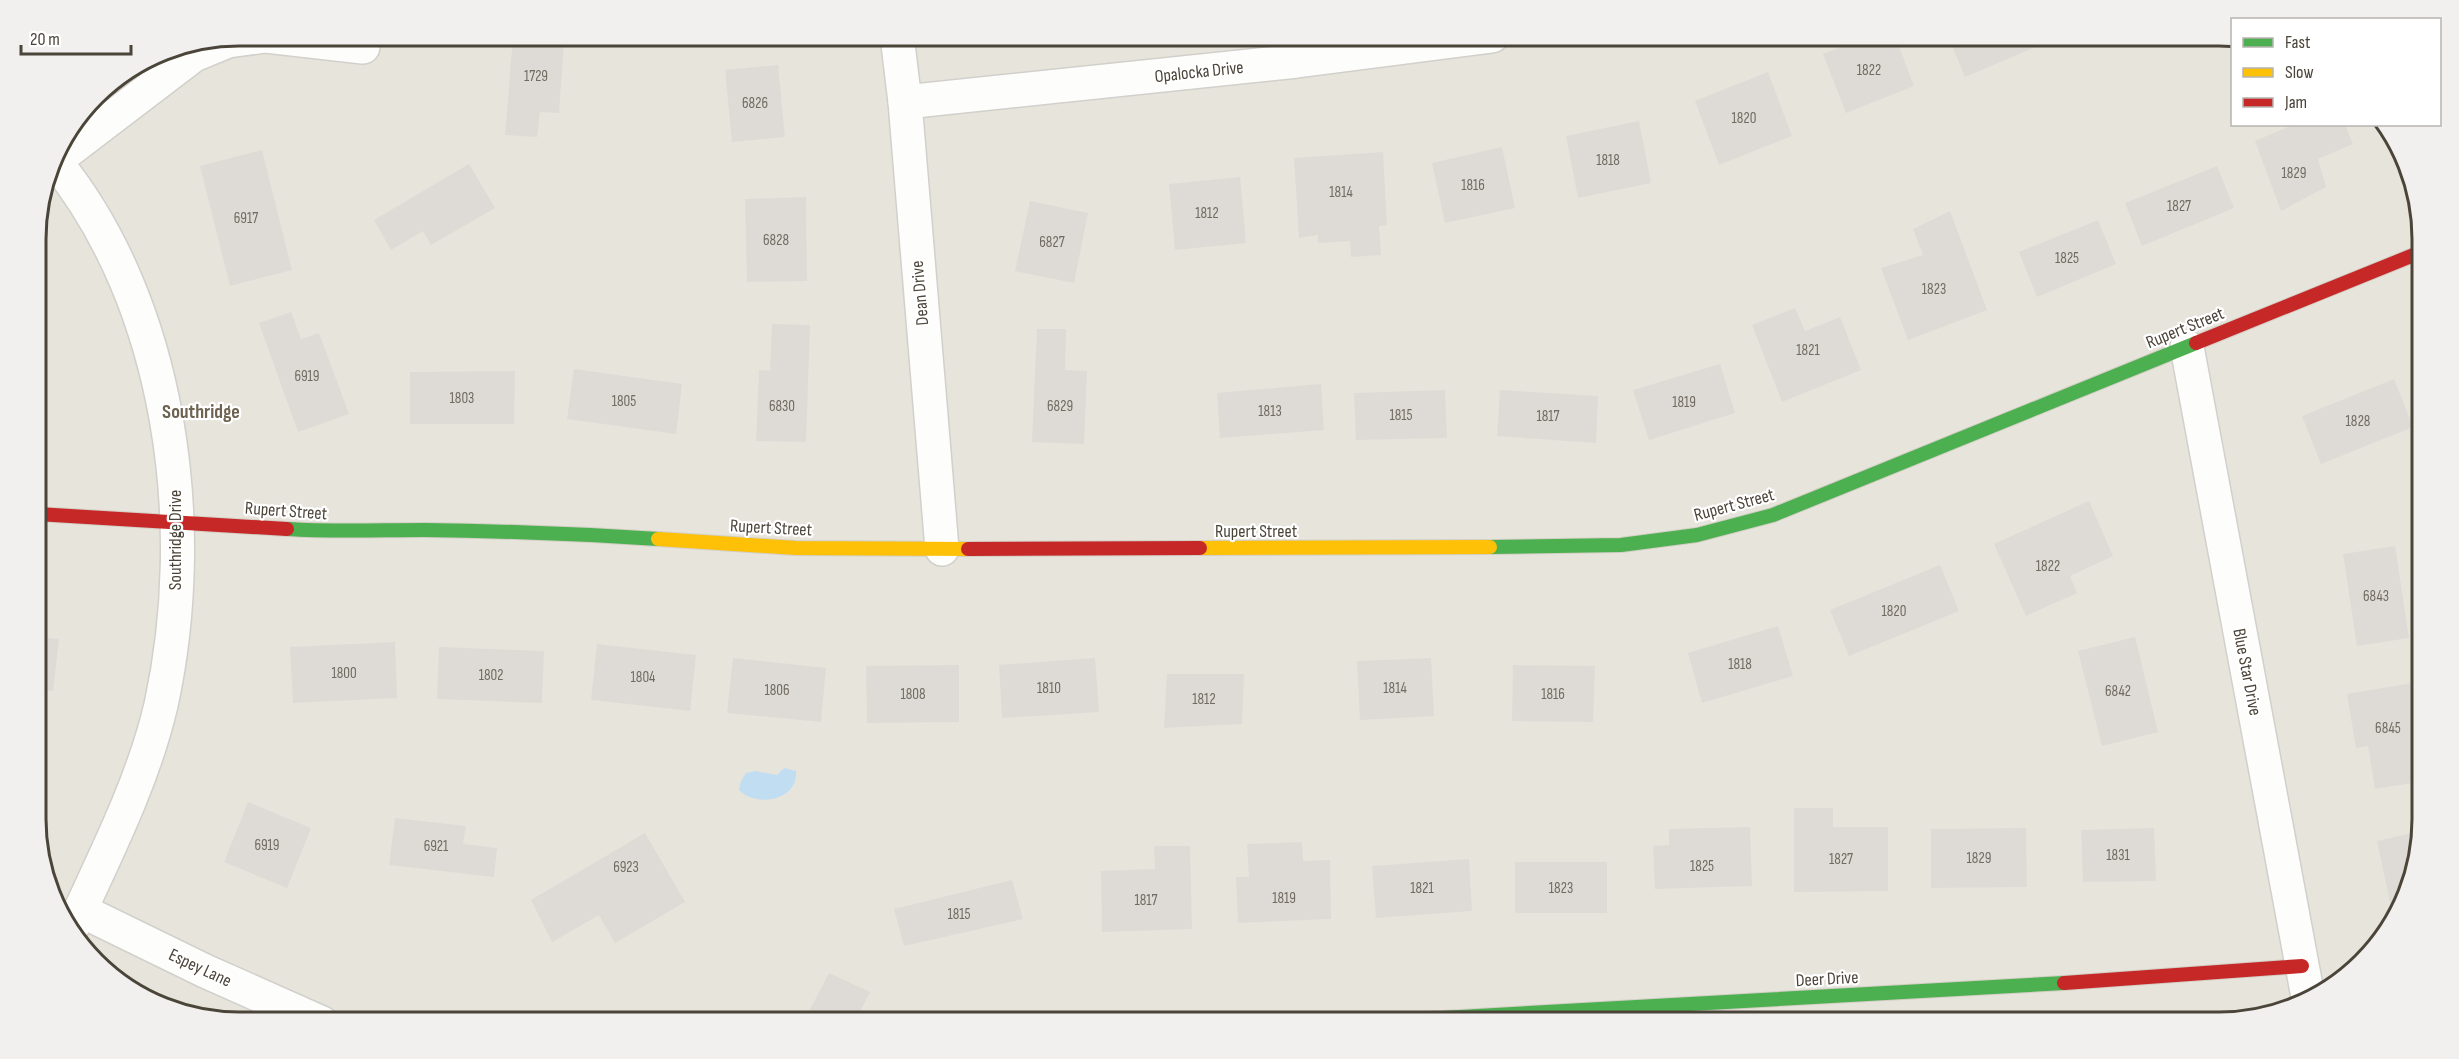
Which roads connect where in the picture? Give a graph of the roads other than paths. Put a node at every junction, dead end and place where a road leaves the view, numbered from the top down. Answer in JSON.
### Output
{"nodes":[{"id":1,"x":1414,"y":46,"type":"edge"},
{"id":2,"x":898,"y":47,"type":"edge"},
{"id":3,"x":210,"y":49,"type":"edge"},
{"id":4,"x":905,"y":102,"type":"junction"},
{"id":5,"x":68,"y":151,"type":"edge"},
{"id":6,"x":60,"y":169,"type":"edge"},
{"id":7,"x":2412,"y":256,"type":"edge"},
{"id":8,"x":2187,"y":347,"type":"junction"},
{"id":9,"x":47,"y":515,"type":"edge"},
{"id":10,"x":178,"y":522,"type":"junction"},
{"id":11,"x":942,"y":549,"type":"junction"},
{"id":12,"x":76,"y":919,"type":"edge"},
{"id":13,"x":2305,"y":982,"type":"edge"},
{"id":14,"x":297,"y":1012,"type":"edge"},
{"id":15,"x":1554,"y":1012,"type":"edge"}],
"edges":[{"from":1,"to":4,"type":"street","name":"Opalocka Drive"},
{"from":2,"to":4,"type":"street","name":"Dean Drive"},
{"from":3,"to":5,"type":"street"},
{"from":4,"to":11,"type":"street","name":"Dean Drive"},
{"from":6,"to":10,"type":"street","name":"Southridge Drive"},
{"from":7,"to":8,"type":"street","name":"Rupert Street"},
{"from":8,"to":11,"type":"street","name":"Rupert Street"},
{"from":8,"to":13,"type":"street","name":"Blue Star Drive"},
{"from":9,"to":10,"type":"street","name":"Rupert Street"},
{"from":10,"to":11,"type":"street","name":"Rupert Street"},
{"from":10,"to":12,"type":"street","name":"Southridge Drive"},
{"from":12,"to":14,"type":"street","name":"Espey Lane"},
{"from":13,"to":15,"type":"street","name":"Deer Drive"}]}
